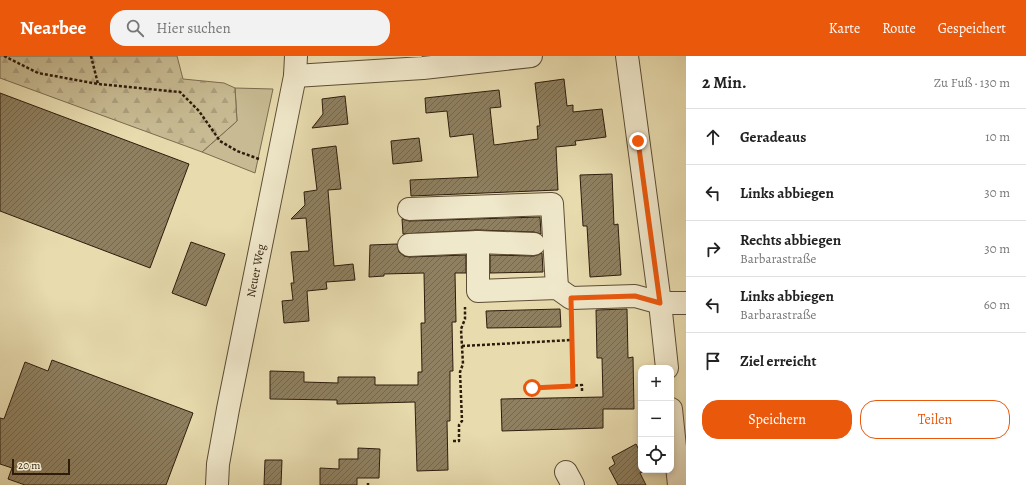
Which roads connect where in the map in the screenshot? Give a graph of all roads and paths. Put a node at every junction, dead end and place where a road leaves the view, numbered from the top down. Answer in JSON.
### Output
{"nodes":[{"id":1,"x":4,"y":56,"type":"edge"},
{"id":2,"x":91,"y":56,"type":"edge"},
{"id":3,"x":531,"y":56,"type":"edge"},
{"id":4,"x":627,"y":56,"type":"edge"},
{"id":5,"x":295,"y":66,"type":"edge"},
{"id":6,"x":98,"y":84,"type":"junction"},
{"id":7,"x":261,"y":160,"type":"dead end"},
{"id":8,"x":409,"y":209,"type":"dead end"},
{"id":9,"x":478,"y":242,"type":"junction"},
{"id":10,"x":534,"y":244,"type":"dead end"},
{"id":11,"x":409,"y":245,"type":"dead end"},
{"id":12,"x":478,"y":291,"type":"junction"},
{"id":13,"x":564,"y":293,"type":"junction"},
{"id":14,"x":660,"y":303,"type":"junction"},
{"id":15,"x":686,"y":303,"type":"edge"},
{"id":16,"x":572,"y":340,"type":"junction"},
{"id":17,"x":462,"y":346,"type":"junction"},
{"id":18,"x":667,"y":365,"type":"edge"},
{"id":19,"x":573,"y":386,"type":"junction"},
{"id":20,"x":582,"y":393,"type":"dead end"},
{"id":21,"x":532,"y":395,"type":"dead end"},
{"id":22,"x":674,"y":437,"type":"edge"},
{"id":23,"x":453,"y":441,"type":"dead end"},
{"id":24,"x":217,"y":485,"type":"edge"},
{"id":25,"x":679,"y":485,"type":"edge"}],
"edges":[{"from":1,"to":6,"type":"path"},
{"from":2,"to":6,"type":"path"},
{"from":3,"to":5,"type":"street"},
{"from":4,"to":14,"type":"street"},
{"from":5,"to":24,"type":"street","name":"Neuer Weg"},
{"from":6,"to":7,"type":"path"},
{"from":8,"to":13,"type":"street"},
{"from":9,"to":10,"type":"street"},
{"from":9,"to":11,"type":"street"},
{"from":9,"to":12,"type":"street"},
{"from":12,"to":13,"type":"street"},
{"from":12,"to":17,"type":"path"},
{"from":13,"to":14,"type":"street"},
{"from":13,"to":16,"type":"path"},
{"from":14,"to":15,"type":"street"},
{"from":14,"to":18,"type":"street"},
{"from":16,"to":17,"type":"path"},
{"from":16,"to":19,"type":"path"},
{"from":17,"to":23,"type":"path"},
{"from":19,"to":20,"type":"path"},
{"from":19,"to":21,"type":"path"},
{"from":22,"to":25,"type":"street"}]}
